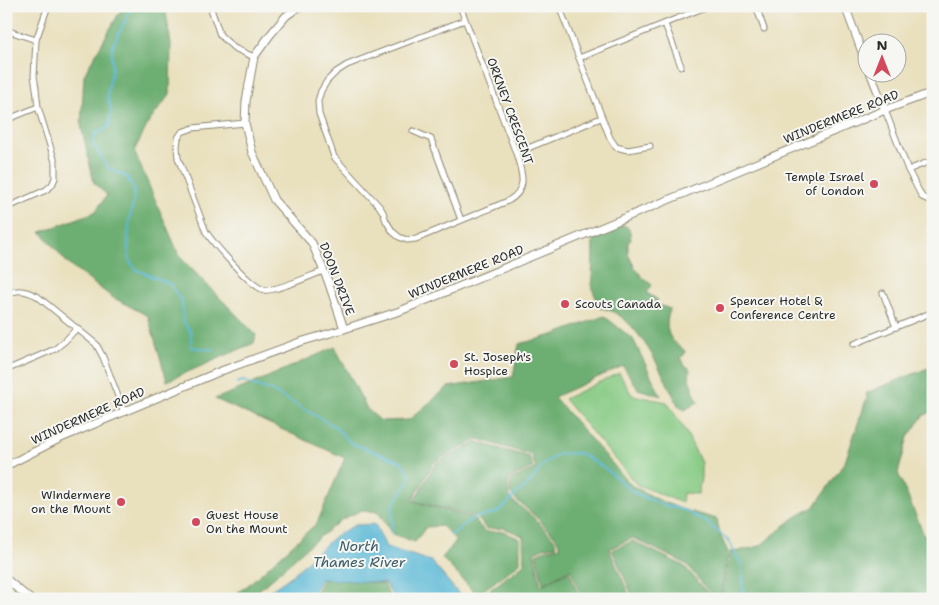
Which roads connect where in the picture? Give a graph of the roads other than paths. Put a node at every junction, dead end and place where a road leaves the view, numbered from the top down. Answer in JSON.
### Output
{"nodes":[{"id":1,"x":48,"y":6,"type":"edge"},
{"id":2,"x":210,"y":6,"type":"edge"},
{"id":3,"x":300,"y":6,"type":"edge"},
{"id":4,"x":460,"y":6,"type":"edge"},
{"id":5,"x":559,"y":6,"type":"edge"},
{"id":6,"x":708,"y":6,"type":"edge"},
{"id":7,"x":756,"y":6,"type":"edge"},
{"id":8,"x":845,"y":6,"type":"edge"},
{"id":9,"x":465,"y":20,"type":"junction"},
{"id":10,"x":665,"y":24,"type":"junction"},
{"id":11,"x":764,"y":29,"type":"dead end"},
{"id":12,"x":6,"y":30,"type":"edge"},
{"id":13,"x":856,"y":36,"type":"edge"},
{"id":14,"x":36,"y":40,"type":"junction"},
{"id":15,"x":254,"y":57,"type":"junction"},
{"id":16,"x":579,"y":58,"type":"junction"},
{"id":17,"x":681,"y":66,"type":"dead end"},
{"id":18,"x":874,"y":82,"type":"edge"},
{"id":19,"x":933,"y":92,"type":"edge"},
{"id":20,"x":38,"y":107,"type":"junction"},
{"id":21,"x":885,"y":110,"type":"junction"},
{"id":22,"x":601,"y":118,"type":"junction"},
{"id":23,"x":6,"y":120,"type":"edge"},
{"id":24,"x":245,"y":123,"type":"junction"},
{"id":25,"x":413,"y":131,"type":"dead end"},
{"id":26,"x":650,"y":146,"type":"dead end"},
{"id":27,"x":516,"y":153,"type":"junction"},
{"id":28,"x":933,"y":160,"type":"edge"},
{"id":29,"x":908,"y":170,"type":"junction"},
{"id":30,"x":933,"y":202,"type":"edge"},
{"id":31,"x":6,"y":208,"type":"edge"},
{"id":32,"x":461,"y":220,"type":"junction"},
{"id":33,"x":324,"y":271,"type":"junction"},
{"id":34,"x":883,"y":292,"type":"dead end"},
{"id":35,"x":6,"y":294,"type":"edge"},
{"id":36,"x":933,"y":312,"type":"edge"},
{"id":37,"x":896,"y":327,"type":"junction"},
{"id":38,"x":77,"y":328,"type":"junction"},
{"id":39,"x":344,"y":329,"type":"junction"},
{"id":40,"x":854,"y":344,"type":"dead end"},
{"id":41,"x":6,"y":370,"type":"edge"},
{"id":42,"x":124,"y":412,"type":"junction"},
{"id":43,"x":6,"y":466,"type":"edge"},
{"id":44,"x":6,"y":579,"type":"edge"},
{"id":45,"x":30,"y":599,"type":"edge"}],
"edges":[{"from":1,"to":14,"type":"street"},
{"from":2,"to":15,"type":"street"},
{"from":3,"to":15,"type":"main road","name":"DOON DRIVE"},
{"from":4,"to":9,"type":"street","name":"ORKNEY CRESCENT"},
{"from":5,"to":16,"type":"street"},
{"from":6,"to":10,"type":"street"},
{"from":7,"to":11,"type":"street"},
{"from":8,"to":13,"type":"main road"},
{"from":9,"to":27,"type":"street","name":"ORKNEY CRESCENT"},
{"from":9,"to":32,"type":"street","name":"ORKNEY CRESCENT"},
{"from":10,"to":16,"type":"street"},
{"from":10,"to":17,"type":"street"},
{"from":12,"to":14,"type":"street"},
{"from":14,"to":20,"type":"street"},
{"from":15,"to":24,"type":"main road","name":"DOON DRIVE"},
{"from":16,"to":22,"type":"street"},
{"from":18,"to":21,"type":"main road"},
{"from":19,"to":21,"type":"main road","name":"WINDERMERE ROAD"},
{"from":20,"to":23,"type":"street"},
{"from":20,"to":31,"type":"street"},
{"from":21,"to":29,"type":"street"},
{"from":21,"to":39,"type":"main road","name":"WINDERMERE ROAD"},
{"from":22,"to":26,"type":"street"},
{"from":22,"to":27,"type":"street"},
{"from":24,"to":33,"type":"main road","name":"DOON DRIVE"},
{"from":24,"to":33,"type":"street"},
{"from":25,"to":32,"type":"street"},
{"from":27,"to":32,"type":"street","name":"ORKNEY CRESCENT"},
{"from":28,"to":29,"type":"street"},
{"from":29,"to":30,"type":"street"},
{"from":33,"to":39,"type":"main road","name":"DOON DRIVE"},
{"from":34,"to":37,"type":"street"},
{"from":35,"to":38,"type":"street"},
{"from":36,"to":37,"type":"street"},
{"from":37,"to":40,"type":"street"},
{"from":38,"to":41,"type":"street"},
{"from":38,"to":42,"type":"street"},
{"from":39,"to":42,"type":"main road","name":"WINDERMERE ROAD"},
{"from":42,"to":43,"type":"main road","name":"WINDERMERE ROAD"},
{"from":44,"to":45,"type":"main road"}]}
